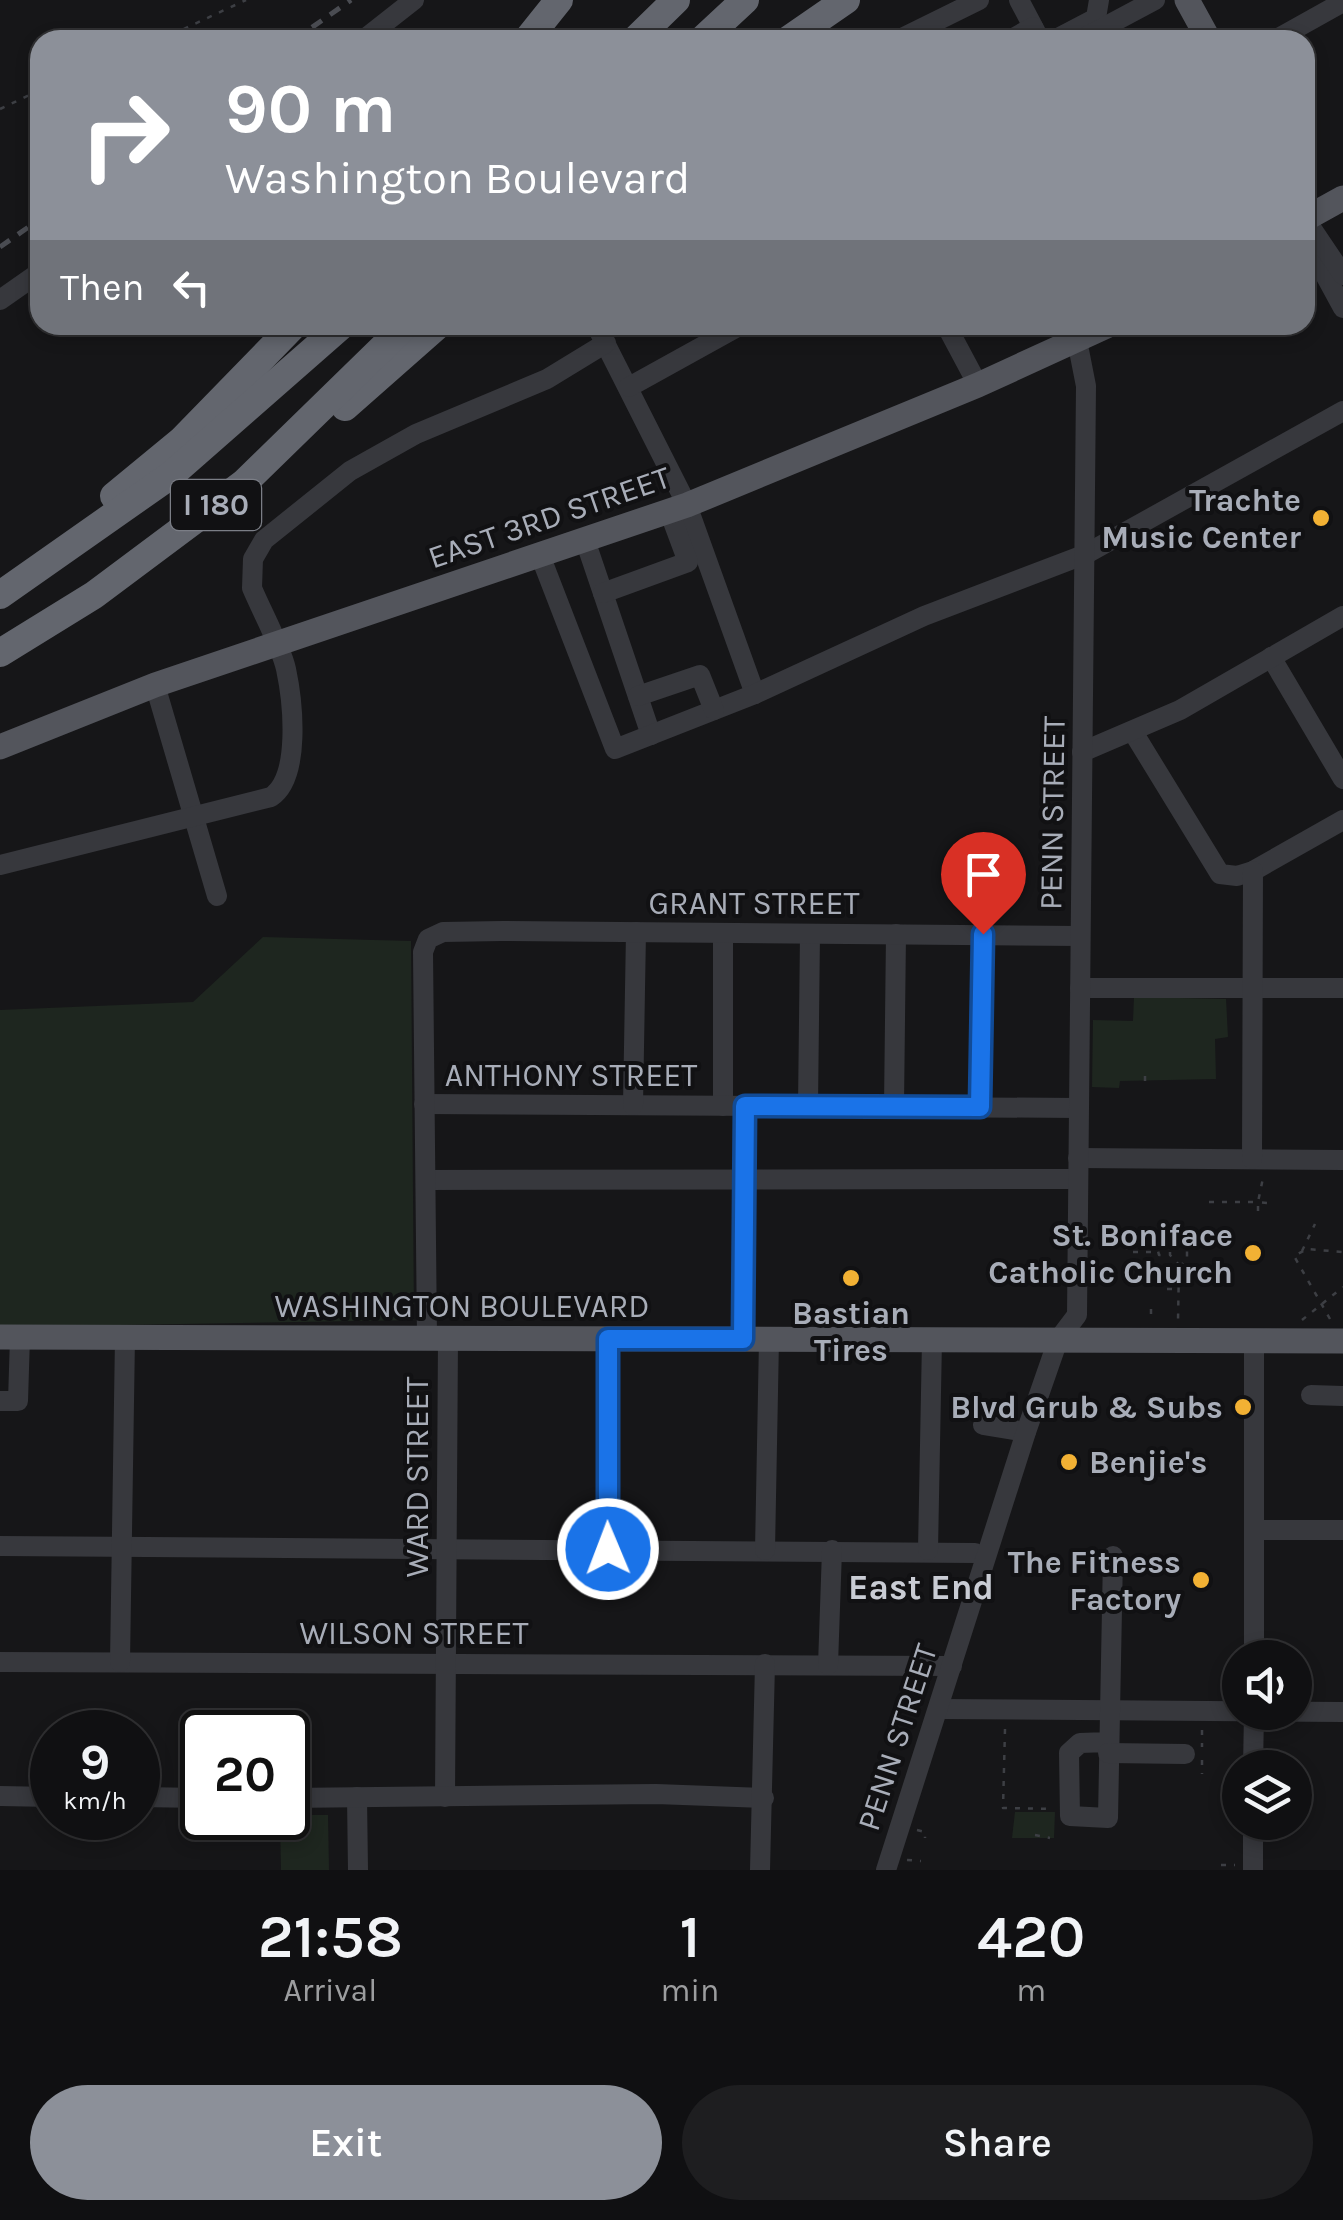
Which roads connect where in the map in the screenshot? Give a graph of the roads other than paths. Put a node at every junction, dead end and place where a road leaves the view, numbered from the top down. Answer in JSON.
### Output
{"nodes":[{"id":1,"x":414,"y":0,"type":"edge"},
{"id":2,"x":559,"y":0,"type":"edge"},
{"id":3,"x":676,"y":0,"type":"edge"},
{"id":4,"x":744,"y":0,"type":"edge"},
{"id":5,"x":846,"y":0,"type":"edge"},
{"id":6,"x":978,"y":0,"type":"edge"},
{"id":7,"x":1018,"y":0,"type":"edge"},
{"id":8,"x":1100,"y":0,"type":"edge"},
{"id":9,"x":1186,"y":0,"type":"edge"},
{"id":10,"x":1146,"y":2,"type":"edge"},
{"id":11,"x":1343,"y":2,"type":"edge"},
{"id":12,"x":376,"y":30,"type":"edge"},
{"id":13,"x":534,"y":30,"type":"edge"},
{"id":14,"x":645,"y":30,"type":"edge"},
{"id":15,"x":712,"y":30,"type":"edge"},
{"id":16,"x":802,"y":30,"type":"edge"},
{"id":17,"x":924,"y":30,"type":"edge"},
{"id":18,"x":1034,"y":30,"type":"edge"},
{"id":19,"x":1073,"y":30,"type":"edge"},
{"id":20,"x":1097,"y":30,"type":"edge"},
{"id":21,"x":1199,"y":30,"type":"edge"},
{"id":22,"x":1293,"y":30,"type":"edge"},
{"id":23,"x":1343,"y":198,"type":"edge"},
{"id":24,"x":1315,"y":213,"type":"edge"},
{"id":25,"x":1315,"y":231,"type":"edge"},
{"id":26,"x":1315,"y":257,"type":"edge"},
{"id":27,"x":1343,"y":275,"type":"edge"},
{"id":28,"x":30,"y":279,"type":"edge"},
{"id":29,"x":0,"y":300,"type":"edge"},
{"id":30,"x":1343,"y":308,"type":"edge"},
{"id":31,"x":284,"y":335,"type":"edge"},
{"id":32,"x":331,"y":335,"type":"edge"},
{"id":33,"x":396,"y":335,"type":"edge"},
{"id":34,"x":427,"y":335,"type":"edge"},
{"id":35,"x":600,"y":335,"type":"edge"},
{"id":36,"x":602,"y":335,"type":"edge"},
{"id":37,"x":723,"y":335,"type":"edge"},
{"id":38,"x":951,"y":335,"type":"edge"},
{"id":39,"x":1073,"y":335,"type":"edge"},
{"id":40,"x":1077,"y":335,"type":"edge"},
{"id":41,"x":978,"y":386,"type":"junction"},
{"id":42,"x":629,"y":387,"type":"junction"},
{"id":43,"x":1343,"y":410,"type":"edge"},
{"id":44,"x":244,"y":483,"type":"junction"},
{"id":45,"x":678,"y":508,"type":"junction"},
{"id":46,"x":585,"y":540,"type":"junction"},
{"id":47,"x":1086,"y":554,"type":"junction"},
{"id":48,"x":540,"y":555,"type":"junction"},
{"id":49,"x":0,"y":578,"type":"edge"},
{"id":50,"x":603,"y":593,"type":"junction"},
{"id":51,"x":0,"y":595,"type":"edge"},
{"id":52,"x":1343,"y":616,"type":"edge"},
{"id":53,"x":274,"y":645,"type":"junction"},
{"id":54,"x":0,"y":653,"type":"edge"},
{"id":55,"x":1272,"y":657,"type":"junction"},
{"id":56,"x":155,"y":685,"type":"junction"},
{"id":57,"x":755,"y":694,"type":"junction"},
{"id":58,"x":638,"y":696,"type":"junction"},
{"id":59,"x":714,"y":710,"type":"junction"},
{"id":60,"x":1133,"y":732,"type":"junction"},
{"id":61,"x":651,"y":735,"type":"junction"},
{"id":62,"x":0,"y":746,"type":"edge"},
{"id":63,"x":1082,"y":752,"type":"junction"},
{"id":64,"x":1343,"y":778,"type":"edge"},
{"id":65,"x":194,"y":817,"type":"junction"},
{"id":66,"x":1343,"y":820,"type":"edge"},
{"id":67,"x":0,"y":865,"type":"edge"},
{"id":68,"x":1253,"y":871,"type":"junction"},
{"id":69,"x":217,"y":896,"type":"dead end"},
{"id":70,"x":636,"y":932,"type":"junction"},
{"id":71,"x":723,"y":933,"type":"junction"},
{"id":72,"x":810,"y":934,"type":"junction"},
{"id":73,"x":896,"y":934,"type":"junction"},
{"id":74,"x":983,"y":934,"type":"junction"},
{"id":75,"x":1080,"y":936,"type":"junction"},
{"id":76,"x":428,"y":939,"type":"joint"},
{"id":77,"x":1080,"y":988,"type":"junction"},
{"id":78,"x":1254,"y":988,"type":"junction"},
{"id":79,"x":1343,"y":988,"type":"edge"},
{"id":80,"x":424,"y":1104,"type":"junction"},
{"id":81,"x":632,"y":1105,"type":"junction"},
{"id":82,"x":734,"y":1106,"type":"junction"},
{"id":83,"x":808,"y":1106,"type":"junction"},
{"id":84,"x":894,"y":1106,"type":"junction"},
{"id":85,"x":980,"y":1107,"type":"junction"},
{"id":86,"x":1078,"y":1108,"type":"junction"},
{"id":87,"x":1343,"y":1160,"type":"edge"},
{"id":88,"x":1258,"y":1165,"type":"junction"},
{"id":89,"x":1078,"y":1168,"type":"junction"},
{"id":90,"x":426,"y":1180,"type":"junction"},
{"id":91,"x":744,"y":1182,"type":"junction"},
{"id":92,"x":1338,"y":1332,"type":"edge"},
{"id":93,"x":124,"y":1337,"type":"junction"},
{"id":94,"x":438,"y":1338,"type":"junction"},
{"id":95,"x":608,"y":1339,"type":"junction"},
{"id":96,"x":756,"y":1339,"type":"junction"},
{"id":97,"x":932,"y":1340,"type":"junction"},
{"id":98,"x":1058,"y":1340,"type":"junction"},
{"id":99,"x":1254,"y":1341,"type":"junction"},
{"id":100,"x":10,"y":1350,"type":"edge"},
{"id":101,"x":1310,"y":1395,"type":"dead end"},
{"id":102,"x":1343,"y":1396,"type":"edge"},
{"id":103,"x":0,"y":1400,"type":"edge"},
{"id":104,"x":982,"y":1425,"type":"dead end"},
{"id":105,"x":1026,"y":1432,"type":"junction"},
{"id":106,"x":1254,"y":1530,"type":"junction"},
{"id":107,"x":1343,"y":1530,"type":"edge"},
{"id":108,"x":0,"y":1546,"type":"edge"},
{"id":109,"x":123,"y":1548,"type":"junction"},
{"id":110,"x":445,"y":1548,"type":"junction"},
{"id":111,"x":608,"y":1549,"type":"junction"},
{"id":112,"x":766,"y":1550,"type":"junction"},
{"id":113,"x":832,"y":1550,"type":"junction"},
{"id":114,"x":928,"y":1550,"type":"junction"},
{"id":115,"x":975,"y":1553,"type":"dead end"},
{"id":116,"x":1254,"y":1640,"type":"edge"},
{"id":117,"x":0,"y":1662,"type":"edge"},
{"id":118,"x":120,"y":1662,"type":"junction"},
{"id":119,"x":447,"y":1663,"type":"junction"},
{"id":120,"x":765,"y":1664,"type":"junction"},
{"id":121,"x":828,"y":1664,"type":"junction"},
{"id":122,"x":952,"y":1666,"type":"junction"},
{"id":123,"x":938,"y":1709,"type":"junction"},
{"id":124,"x":1114,"y":1712,"type":"junction"},
{"id":125,"x":1312,"y":1712,"type":"edge"},
{"id":126,"x":1343,"y":1712,"type":"edge"},
{"id":127,"x":1222,"y":1713,"type":"edge"},
{"id":128,"x":1185,"y":1754,"type":"dead end"},
{"id":129,"x":0,"y":1796,"type":"edge"},
{"id":130,"x":30,"y":1797,"type":"edge"},
{"id":131,"x":357,"y":1797,"type":"junction"},
{"id":132,"x":445,"y":1797,"type":"junction"},
{"id":133,"x":310,"y":1798,"type":"edge"},
{"id":134,"x":764,"y":1798,"type":"junction"},
{"id":135,"x":1250,"y":1840,"type":"edge"},
{"id":136,"x":893,"y":1864,"type":"edge"},
{"id":137,"x":1245,"y":1867,"type":"edge"},
{"id":138,"x":358,"y":1870,"type":"edge"},
{"id":139,"x":760,"y":1870,"type":"edge"}],
"edges":[{"from":1,"to":12,"type":"street"},
{"from":2,"to":13,"type":"highway"},
{"from":3,"to":14,"type":"highway"},
{"from":4,"to":15,"type":"highway"},
{"from":5,"to":16,"type":"highway"},
{"from":6,"to":17,"type":"street"},
{"from":7,"to":18,"type":"street"},
{"from":8,"to":19,"type":"street"},
{"from":9,"to":21,"type":"main road"},
{"from":10,"to":20,"type":"street"},
{"from":11,"to":22,"type":"street"},
{"from":23,"to":24,"type":"main road"},
{"from":25,"to":27,"type":"street"},
{"from":26,"to":30,"type":"street"},
{"from":28,"to":29,"type":"street"},
{"from":31,"to":49,"type":"highway"},
{"from":32,"to":51,"type":"highway","number":"I 180"},
{"from":33,"to":44,"type":"highway","number":"I 180"},
{"from":34,"to":44,"type":"highway"},
{"from":35,"to":53,"type":"street"},
{"from":36,"to":42,"type":"street"},
{"from":37,"to":42,"type":"street"},
{"from":38,"to":41,"type":"street"},
{"from":39,"to":41,"type":"main road","name":"EAST 3RD STREET"},
{"from":40,"to":47,"type":"street","name":"PENN STREET"},
{"from":41,"to":45,"type":"main road","name":"EAST 3RD STREET"},
{"from":42,"to":45,"type":"street"},
{"from":43,"to":47,"type":"street"},
{"from":44,"to":54,"type":"highway","number":"I 180"},
{"from":45,"to":46,"type":"main road","name":"EAST 3RD STREET"},
{"from":45,"to":50,"type":"street"},
{"from":45,"to":57,"type":"street"},
{"from":46,"to":48,"type":"main road","name":"EAST 3RD STREET"},
{"from":46,"to":50,"type":"street"},
{"from":47,"to":57,"type":"street"},
{"from":47,"to":63,"type":"street","name":"PENN STREET"},
{"from":48,"to":53,"type":"main road","name":"EAST 3RD STREET"},
{"from":48,"to":61,"type":"street"},
{"from":50,"to":58,"type":"street"},
{"from":52,"to":55,"type":"street"},
{"from":53,"to":56,"type":"main road","name":"EAST 3RD STREET"},
{"from":53,"to":65,"type":"street"},
{"from":55,"to":60,"type":"street"},
{"from":55,"to":64,"type":"street"},
{"from":56,"to":62,"type":"main road","name":"EAST 3RD STREET"},
{"from":56,"to":65,"type":"street"},
{"from":57,"to":59,"type":"street"},
{"from":58,"to":59,"type":"street"},
{"from":58,"to":61,"type":"street"},
{"from":59,"to":61,"type":"street"},
{"from":60,"to":63,"type":"street"},
{"from":60,"to":68,"type":"street"},
{"from":63,"to":75,"type":"street","name":"PENN STREET"},
{"from":65,"to":67,"type":"street"},
{"from":65,"to":69,"type":"street"},
{"from":66,"to":68,"type":"street"},
{"from":68,"to":78,"type":"street"},
{"from":70,"to":71,"type":"street","name":"GRANT STREET"},
{"from":70,"to":76,"type":"street","name":"GRANT STREET"},
{"from":70,"to":81,"type":"street"},
{"from":71,"to":72,"type":"street","name":"GRANT STREET"},
{"from":71,"to":82,"type":"street"},
{"from":72,"to":73,"type":"street","name":"GRANT STREET"},
{"from":72,"to":83,"type":"street"},
{"from":73,"to":74,"type":"street","name":"GRANT STREET"},
{"from":73,"to":84,"type":"street"},
{"from":74,"to":75,"type":"street","name":"GRANT STREET"},
{"from":74,"to":85,"type":"street"},
{"from":75,"to":77,"type":"street","name":"PENN STREET"},
{"from":76,"to":80,"type":"street","name":"WARD STREET"},
{"from":77,"to":78,"type":"street"},
{"from":77,"to":86,"type":"street","name":"PENN STREET"},
{"from":78,"to":79,"type":"street"},
{"from":78,"to":88,"type":"street"},
{"from":80,"to":81,"type":"street","name":"ANTHONY STREET"},
{"from":80,"to":90,"type":"street","name":"WARD STREET"},
{"from":81,"to":82,"type":"street","name":"ANTHONY STREET"},
{"from":82,"to":83,"type":"street","name":"ANTHONY STREET"},
{"from":82,"to":91,"type":"street"},
{"from":83,"to":84,"type":"street","name":"ANTHONY STREET"},
{"from":84,"to":85,"type":"street","name":"ANTHONY STREET"},
{"from":85,"to":86,"type":"street","name":"ANTHONY STREET"},
{"from":86,"to":89,"type":"street","name":"PENN STREET"},
{"from":87,"to":88,"type":"street"},
{"from":88,"to":89,"type":"street"},
{"from":89,"to":91,"type":"street"},
{"from":89,"to":98,"type":"street","name":"PENN STREET"},
{"from":90,"to":91,"type":"street"},
{"from":90,"to":94,"type":"street","name":"WARD STREET"},
{"from":91,"to":96,"type":"street"},
{"from":92,"to":99,"type":"main road","name":"WASHINGTON BOULEVARD"},
{"from":93,"to":94,"type":"main road","name":"WASHINGTON BOULEVARD"},
{"from":93,"to":100,"type":"main road","name":"WASHINGTON BOULEVARD"},
{"from":93,"to":109,"type":"street"},
{"from":94,"to":95,"type":"main road","name":"WASHINGTON BOULEVARD"},
{"from":94,"to":110,"type":"street","name":"WARD STREET"},
{"from":95,"to":96,"type":"main road","name":"WASHINGTON BOULEVARD"},
{"from":95,"to":111,"type":"street"},
{"from":96,"to":97,"type":"main road","name":"WASHINGTON BOULEVARD"},
{"from":96,"to":112,"type":"street"},
{"from":97,"to":98,"type":"main road","name":"WASHINGTON BOULEVARD"},
{"from":97,"to":114,"type":"street"},
{"from":98,"to":99,"type":"main road","name":"WASHINGTON BOULEVARD"},
{"from":98,"to":105,"type":"street","name":"PENN STREET"},
{"from":99,"to":106,"type":"street"},
{"from":100,"to":103,"type":"street"},
{"from":101,"to":102,"type":"street"},
{"from":104,"to":105,"type":"street"},
{"from":105,"to":122,"type":"street","name":"PENN STREET"},
{"from":106,"to":107,"type":"street"},
{"from":106,"to":116,"type":"street"},
{"from":108,"to":109,"type":"street"},
{"from":109,"to":110,"type":"street"},
{"from":109,"to":118,"type":"street"},
{"from":110,"to":111,"type":"street"},
{"from":110,"to":119,"type":"street","name":"WARD STREET"},
{"from":111,"to":112,"type":"street"},
{"from":112,"to":113,"type":"street"},
{"from":113,"to":114,"type":"street"},
{"from":113,"to":121,"type":"street"},
{"from":114,"to":115,"type":"street"},
{"from":117,"to":118,"type":"street","name":"WILSON STREET"},
{"from":118,"to":119,"type":"street","name":"WILSON STREET"},
{"from":119,"to":120,"type":"street","name":"WILSON STREET"},
{"from":119,"to":132,"type":"street","name":"WARD STREET"},
{"from":120,"to":121,"type":"street","name":"WILSON STREET"},
{"from":120,"to":134,"type":"street"},
{"from":121,"to":122,"type":"street","name":"WILSON STREET"},
{"from":122,"to":123,"type":"street","name":"PENN STREET"},
{"from":123,"to":124,"type":"street"},
{"from":123,"to":136,"type":"street","name":"PENN STREET"},
{"from":124,"to":124,"type":"street"},
{"from":124,"to":127,"type":"street"},
{"from":124,"to":128,"type":"street"},
{"from":125,"to":126,"type":"street"},
{"from":129,"to":130,"type":"street"},
{"from":131,"to":132,"type":"street"},
{"from":131,"to":133,"type":"street"},
{"from":131,"to":138,"type":"street"},
{"from":132,"to":134,"type":"street"},
{"from":134,"to":139,"type":"street"},
{"from":135,"to":137,"type":"street"}]}
